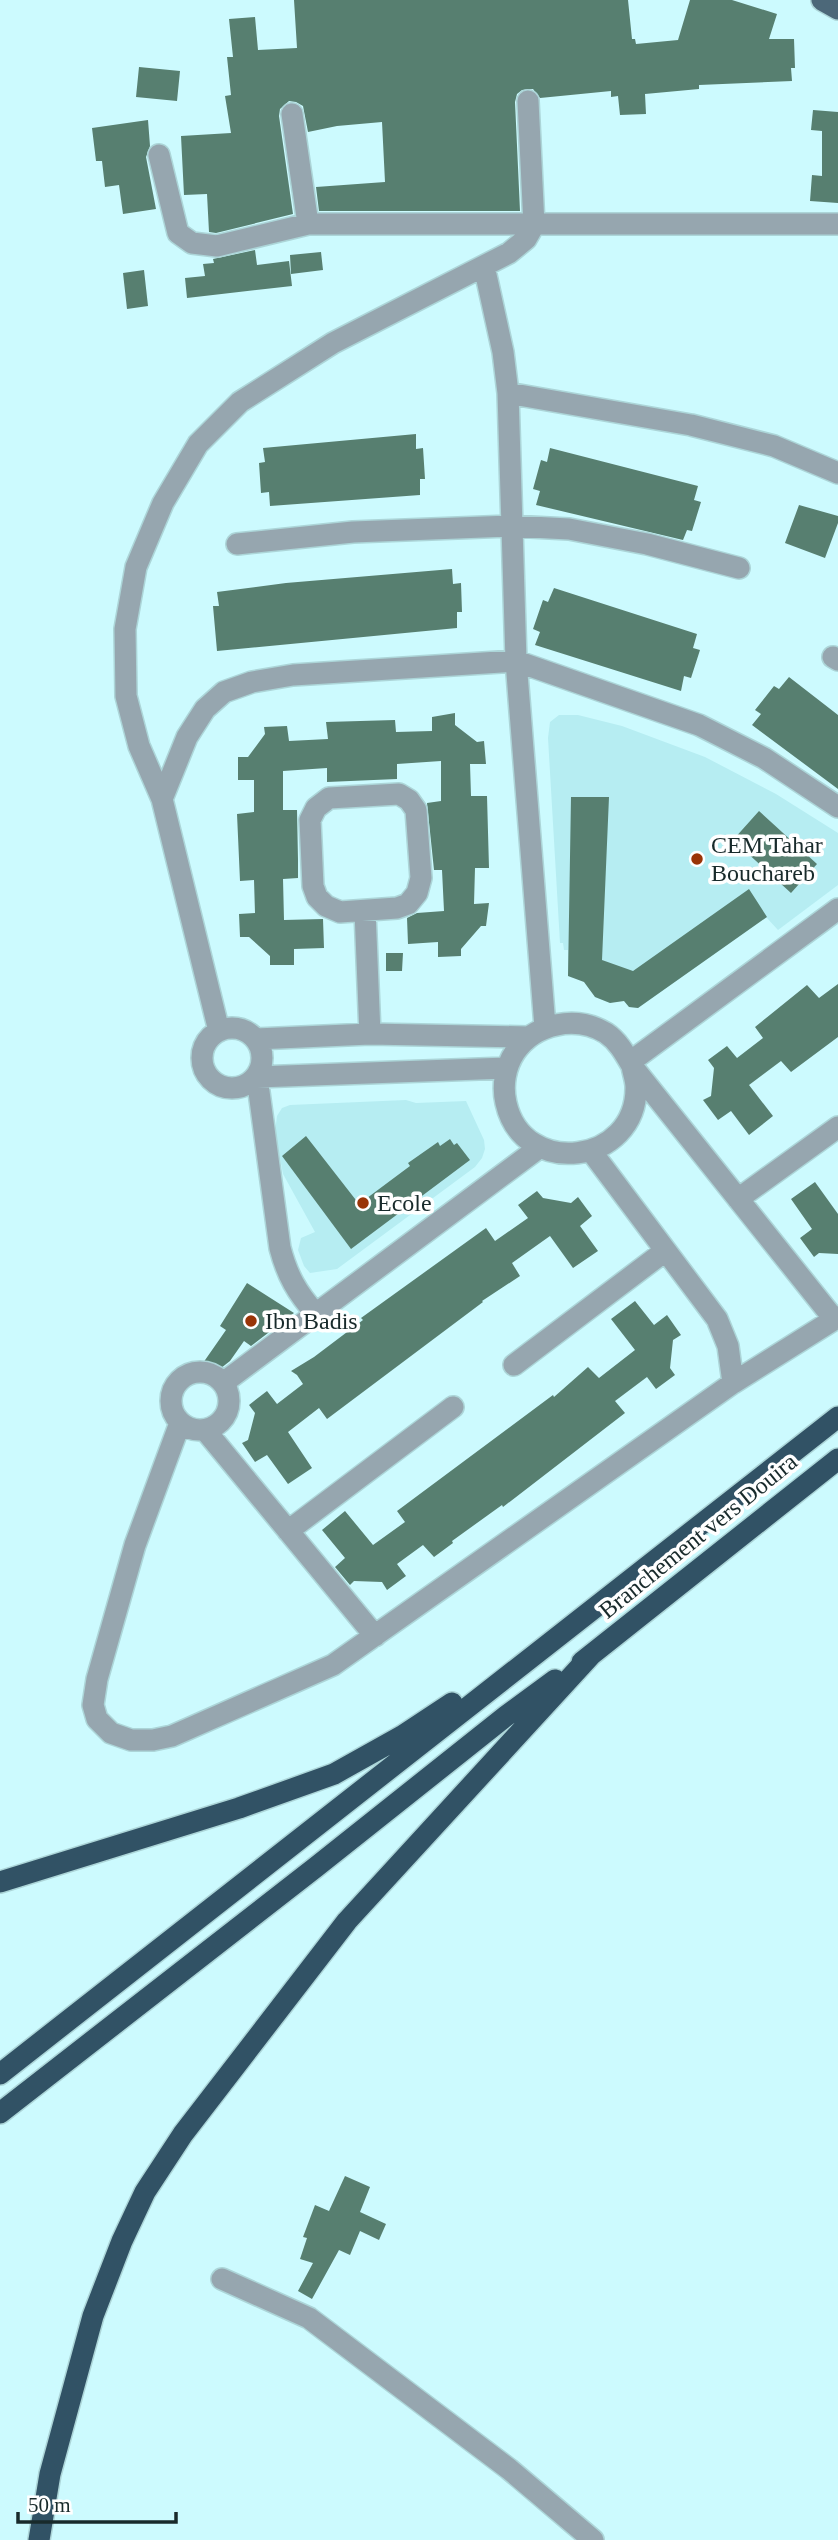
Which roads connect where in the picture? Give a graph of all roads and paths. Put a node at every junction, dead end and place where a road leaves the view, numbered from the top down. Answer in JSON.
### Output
{"nodes":[{"id":1,"x":822,"y":0,"type":"edge"},
{"id":2,"x":838,"y":9,"type":"edge"},
{"id":3,"x":528,"y":101,"type":"dead end"},
{"id":4,"x":292,"y":114,"type":"dead end"},
{"id":5,"x":159,"y":155,"type":"dead end"},
{"id":6,"x":308,"y":224,"type":"junction"},
{"id":7,"x":838,"y":224,"type":"edge"},
{"id":8,"x":534,"y":225,"type":"junction"},
{"id":9,"x":484,"y":266,"type":"junction"},
{"id":10,"x":508,"y":393,"type":"junction"},
{"id":11,"x":838,"y":473,"type":"edge"},
{"id":12,"x":511,"y":526,"type":"junction"},
{"id":13,"x":237,"y":544,"type":"dead end"},
{"id":14,"x":739,"y":568,"type":"dead end"},
{"id":15,"x":516,"y":662,"type":"junction"},
{"id":16,"x":162,"y":799,"type":"junction"},
{"id":17,"x":838,"y":807,"type":"edge"},
{"id":18,"x":838,"y":909,"type":"edge"},
{"id":19,"x":365,"y":911,"type":"junction"},
{"id":20,"x":219,"y":1031,"type":"junction"},
{"id":21,"x":537,"y":1032,"type":"junction"},
{"id":22,"x":370,"y":1034,"type":"junction"},
{"id":23,"x":256,"y":1039,"type":"junction"},
{"id":24,"x":631,"y":1064,"type":"junction"},
{"id":25,"x":507,"y":1068,"type":"junction"},
{"id":26,"x":257,"y":1077,"type":"junction"},
{"id":27,"x":838,"y":1127,"type":"edge"},
{"id":28,"x":540,"y":1147,"type":"junction"},
{"id":29,"x":591,"y":1151,"type":"junction"},
{"id":30,"x":738,"y":1199,"type":"junction"},
{"id":31,"x":665,"y":1251,"type":"junction"},
{"id":32,"x":316,"y":1314,"type":"junction"},
{"id":33,"x":836,"y":1318,"type":"edge"},
{"id":34,"x":514,"y":1365,"type":"dead end"},
{"id":35,"x":223,"y":1383,"type":"junction"},
{"id":36,"x":733,"y":1383,"type":"junction"},
{"id":37,"x":453,"y":1407,"type":"dead end"},
{"id":38,"x":838,"y":1417,"type":"edge"},
{"id":39,"x":180,"y":1423,"type":"junction"},
{"id":40,"x":205,"y":1430,"type":"junction"},
{"id":41,"x":838,"y":1459,"type":"edge"},
{"id":42,"x":288,"y":1531,"type":"junction"},
{"id":43,"x":580,"y":1619,"type":"junction"},
{"id":44,"x":375,"y":1636,"type":"junction"},
{"id":45,"x":592,"y":1654,"type":"junction"},
{"id":46,"x":0,"y":1882,"type":"edge"},
{"id":47,"x":0,"y":2074,"type":"edge"},
{"id":48,"x":0,"y":2113,"type":"edge"},
{"id":49,"x":222,"y":2279,"type":"dead end"},
{"id":50,"x":39,"y":2540,"type":"edge"},
{"id":51,"x":593,"y":2540,"type":"edge"}],
"edges":[{"from":1,"to":2,"type":"main road"},
{"from":3,"to":8,"type":"street"},
{"from":4,"to":6,"type":"street"},
{"from":5,"to":6,"type":"street"},
{"from":6,"to":8,"type":"street"},
{"from":7,"to":8,"type":"street"},
{"from":8,"to":9,"type":"street"},
{"from":9,"to":10,"type":"street"},
{"from":9,"to":16,"type":"street"},
{"from":10,"to":11,"type":"street"},
{"from":10,"to":12,"type":"street"},
{"from":12,"to":13,"type":"street"},
{"from":12,"to":14,"type":"street"},
{"from":12,"to":15,"type":"street"},
{"from":15,"to":16,"type":"street"},
{"from":15,"to":17,"type":"street"},
{"from":15,"to":21,"type":"street"},
{"from":16,"to":20,"type":"street"},
{"from":18,"to":24,"type":"street"},
{"from":19,"to":19,"type":"street"},
{"from":19,"to":22,"type":"street"},
{"from":20,"to":23,"type":"street"},
{"from":20,"to":26,"type":"street"},
{"from":21,"to":22,"type":"street"},
{"from":21,"to":24,"type":"street"},
{"from":21,"to":25,"type":"street"},
{"from":22,"to":23,"type":"street"},
{"from":23,"to":26,"type":"street"},
{"from":24,"to":29,"type":"street"},
{"from":24,"to":30,"type":"street"},
{"from":25,"to":26,"type":"street"},
{"from":25,"to":28,"type":"street"},
{"from":26,"to":32,"type":"street"},
{"from":27,"to":30,"type":"street"},
{"from":28,"to":29,"type":"street"},
{"from":28,"to":32,"type":"street"},
{"from":29,"to":31,"type":"street"},
{"from":30,"to":33,"type":"street"},
{"from":31,"to":34,"type":"street"},
{"from":31,"to":36,"type":"street"},
{"from":32,"to":35,"type":"street"},
{"from":33,"to":36,"type":"street"},
{"from":35,"to":39,"type":"street"},
{"from":35,"to":40,"type":"street"},
{"from":36,"to":44,"type":"street"},
{"from":37,"to":42,"type":"street"},
{"from":38,"to":43,"type":"highway"},
{"from":39,"to":40,"type":"street"},
{"from":39,"to":44,"type":"street"},
{"from":40,"to":42,"type":"street"},
{"from":41,"to":45,"type":"highway","name":"Branchement vers Douira"},
{"from":42,"to":44,"type":"street"},
{"from":43,"to":46,"type":"highway"},
{"from":43,"to":47,"type":"highway"},
{"from":45,"to":48,"type":"highway"},
{"from":45,"to":50,"type":"highway"},
{"from":49,"to":51,"type":"street"}]}
